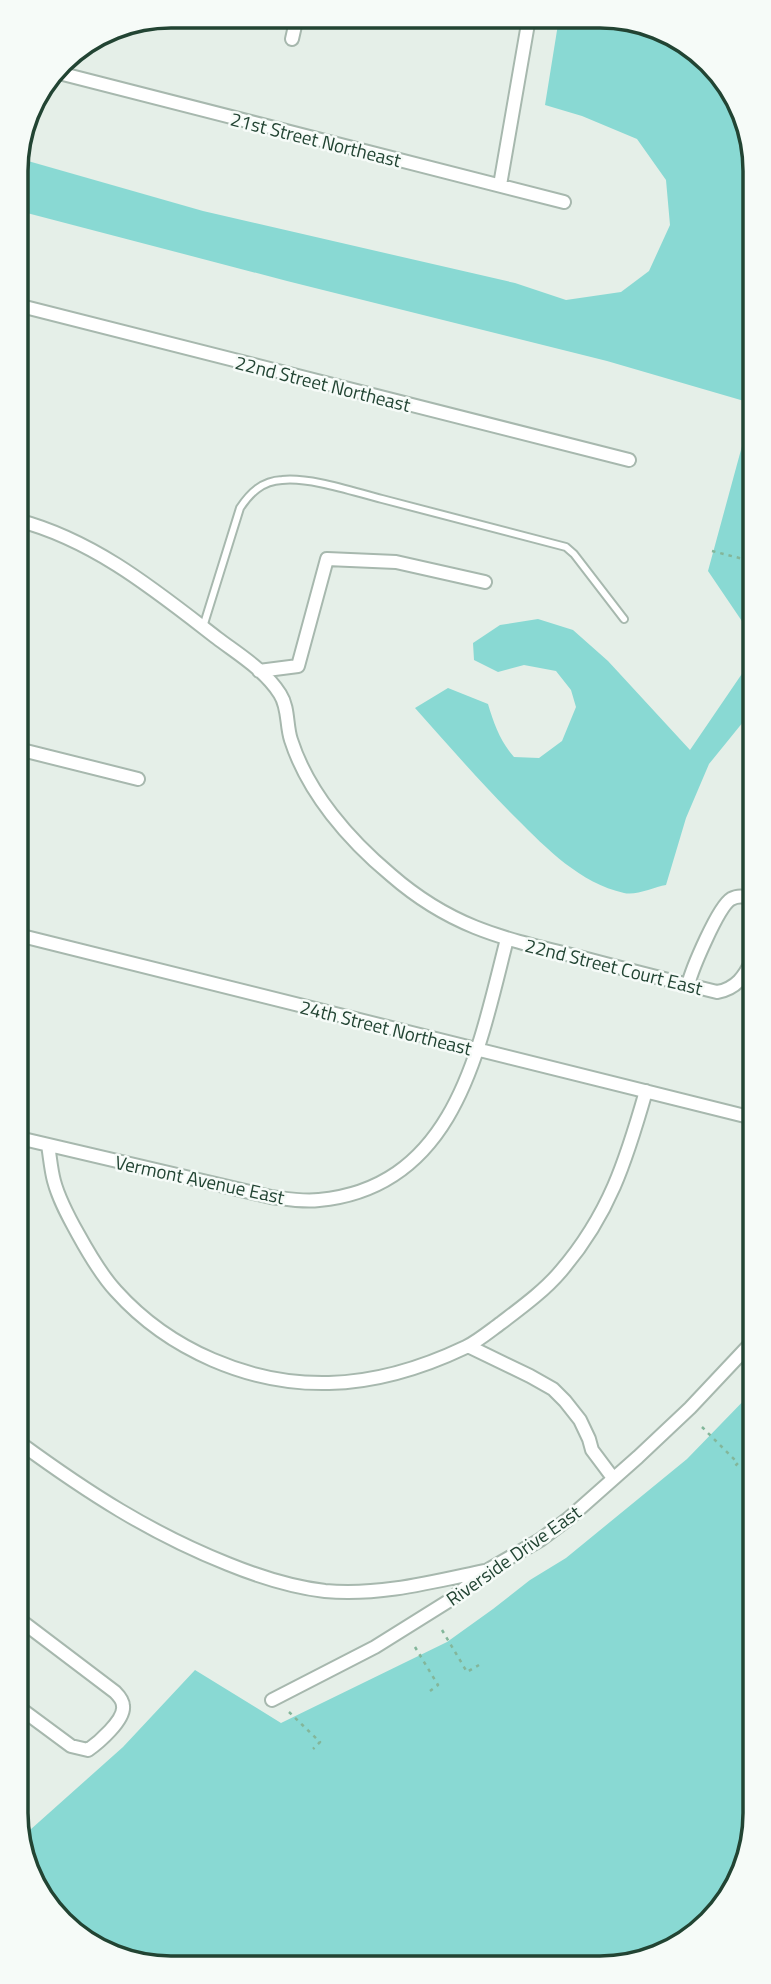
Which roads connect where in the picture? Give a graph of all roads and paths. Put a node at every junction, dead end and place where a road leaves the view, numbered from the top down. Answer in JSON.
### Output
{"nodes":[{"id":1,"x":294,"y":28,"type":"edge"},
{"id":2,"x":527,"y":28,"type":"edge"},
{"id":3,"x":292,"y":39,"type":"dead end"},
{"id":4,"x":65,"y":75,"type":"edge"},
{"id":5,"x":500,"y":185,"type":"junction"},
{"id":6,"x":564,"y":202,"type":"dead end"},
{"id":7,"x":28,"y":308,"type":"edge"},
{"id":8,"x":629,"y":460,"type":"dead end"},
{"id":9,"x":28,"y":523,"type":"edge"},
{"id":10,"x":712,"y":551,"type":"dead end"},
{"id":11,"x":743,"y":559,"type":"edge"},
{"id":12,"x":485,"y":582,"type":"dead end"},
{"id":13,"x":624,"y":619,"type":"dead end"},
{"id":14,"x":203,"y":627,"type":"junction"},
{"id":15,"x":259,"y":671,"type":"junction"},
{"id":16,"x":28,"y":752,"type":"edge"},
{"id":17,"x":138,"y":779,"type":"dead end"},
{"id":18,"x":743,"y":896,"type":"edge"},
{"id":19,"x":28,"y":937,"type":"edge"},
{"id":20,"x":507,"y":939,"type":"junction"},
{"id":21,"x":743,"y":976,"type":"edge"},
{"id":22,"x":688,"y":985,"type":"junction"},
{"id":23,"x":477,"y":1049,"type":"junction"},
{"id":24,"x":646,"y":1091,"type":"junction"},
{"id":25,"x":743,"y":1115,"type":"edge"},
{"id":26,"x":28,"y":1140,"type":"edge"},
{"id":27,"x":48,"y":1145,"type":"junction"},
{"id":28,"x":468,"y":1346,"type":"junction"},
{"id":29,"x":743,"y":1352,"type":"edge"},
{"id":30,"x":702,"y":1427,"type":"dead end"},
{"id":31,"x":28,"y":1449,"type":"edge"},
{"id":32,"x":733,"y":1468,"type":"dead end"},
{"id":33,"x":613,"y":1478,"type":"junction"},
{"id":34,"x":488,"y":1570,"type":"junction"},
{"id":35,"x":28,"y":1626,"type":"edge"},
{"id":36,"x":442,"y":1630,"type":"dead end"},
{"id":37,"x":415,"y":1647,"type":"dead end"},
{"id":38,"x":479,"y":1665,"type":"dead end"},
{"id":39,"x":430,"y":1690,"type":"dead end"},
{"id":40,"x":272,"y":1700,"type":"dead end"},
{"id":41,"x":289,"y":1712,"type":"dead end"},
{"id":42,"x":28,"y":1715,"type":"edge"},
{"id":43,"x":313,"y":1749,"type":"dead end"}],
"edges":[{"from":1,"to":3,"type":"street"},
{"from":2,"to":5,"type":"street"},
{"from":4,"to":5,"type":"street","name":"21st Street Northeast"},
{"from":5,"to":6,"type":"street","name":"21st Street Northeast"},
{"from":7,"to":8,"type":"street","name":"22nd Street Northeast"},
{"from":9,"to":14,"type":"street","name":"22nd Street Court East"},
{"from":10,"to":11,"type":"path"},
{"from":12,"to":15,"type":"street"},
{"from":13,"to":14,"type":"lane"},
{"from":14,"to":15,"type":"street","name":"22nd Street Court East"},
{"from":15,"to":20,"type":"street","name":"22nd Street Court East"},
{"from":16,"to":17,"type":"street"},
{"from":18,"to":22,"type":"street"},
{"from":19,"to":23,"type":"street","name":"24th Street Northeast"},
{"from":20,"to":22,"type":"street","name":"22nd Street Court East"},
{"from":20,"to":23,"type":"street","name":"Vermont Avenue East"},
{"from":21,"to":22,"type":"street","name":"22nd Street Court East"},
{"from":23,"to":24,"type":"street","name":"24th Street Northeast"},
{"from":23,"to":27,"type":"street","name":"Vermont Avenue East"},
{"from":24,"to":25,"type":"street","name":"24th Street Northeast"},
{"from":24,"to":28,"type":"street"},
{"from":26,"to":27,"type":"street","name":"Vermont Avenue East"},
{"from":27,"to":28,"type":"street"},
{"from":28,"to":33,"type":"street"},
{"from":29,"to":33,"type":"street","name":"Riverside Drive East"},
{"from":30,"to":32,"type":"path"},
{"from":31,"to":34,"type":"street"},
{"from":33,"to":34,"type":"street","name":"Riverside Drive East"},
{"from":34,"to":40,"type":"street","name":"Riverside Drive East"},
{"from":35,"to":42,"type":"street"},
{"from":36,"to":38,"type":"path"},
{"from":37,"to":39,"type":"path"},
{"from":41,"to":43,"type":"path"}]}
